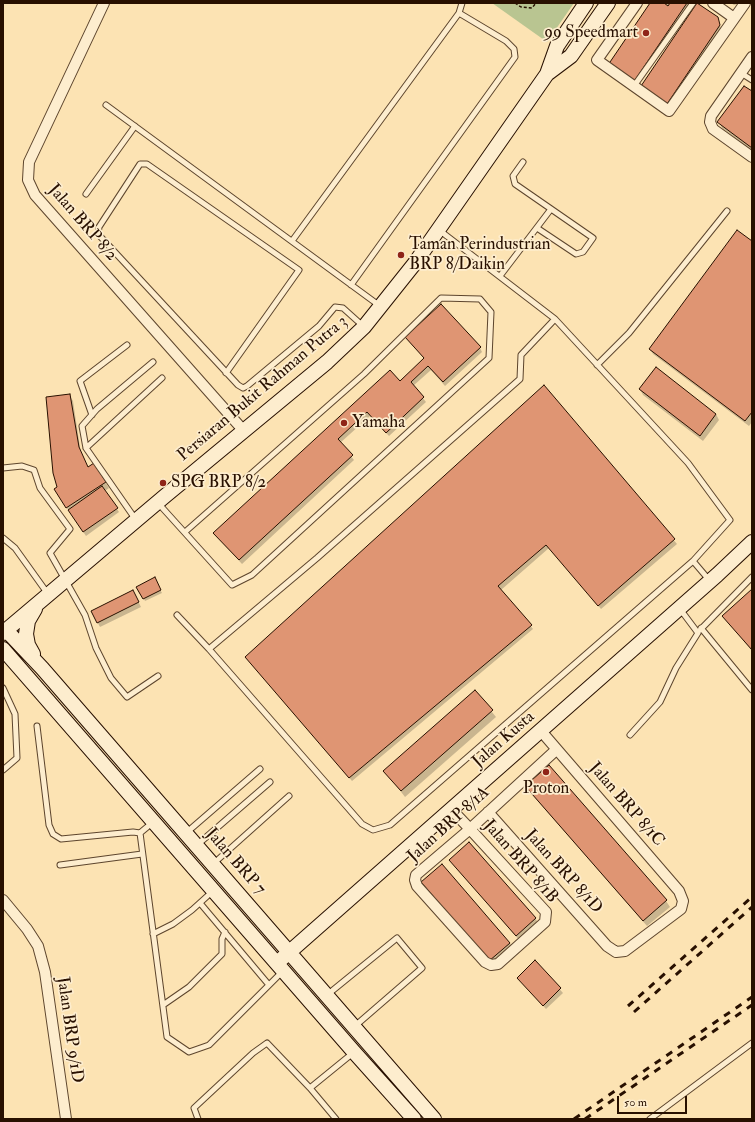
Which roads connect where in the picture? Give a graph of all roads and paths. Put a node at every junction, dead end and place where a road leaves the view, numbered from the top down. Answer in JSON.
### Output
{"nodes":[{"id":1,"x":104,"y":3,"type":"edge"},
{"id":2,"x":462,"y":3,"type":"edge"},
{"id":3,"x":515,"y":3,"type":"edge"},
{"id":4,"x":536,"y":3,"type":"edge"},
{"id":5,"x":586,"y":3,"type":"edge"},
{"id":6,"x":608,"y":3,"type":"edge"},
{"id":7,"x":636,"y":3,"type":"edge"},
{"id":8,"x":693,"y":3,"type":"edge"},
{"id":9,"x":713,"y":3,"type":"edge"},
{"id":10,"x":745,"y":3,"type":"edge"},
{"id":11,"x":459,"y":13,"type":"junction"},
{"id":12,"x":734,"y":18,"type":"junction"},
{"id":13,"x":752,"y":57,"type":"edge"},
{"id":14,"x":741,"y":73,"type":"junction"},
{"id":15,"x":547,"y":74,"type":"junction"},
{"id":16,"x":752,"y":80,"type":"edge"},
{"id":17,"x":634,"y":86,"type":"junction"},
{"id":18,"x":106,"y":105,"type":"dead end"},
{"id":19,"x":135,"y":126,"type":"junction"},
{"id":20,"x":752,"y":157,"type":"edge"},
{"id":21,"x":523,"y":162,"type":"dead end"},
{"id":22,"x":86,"y":194,"type":"dead end"},
{"id":23,"x":551,"y":209,"type":"junction"},
{"id":24,"x":727,"y":211,"type":"dead end"},
{"id":25,"x":537,"y":228,"type":"junction"},
{"id":26,"x":439,"y":229,"type":"junction"},
{"id":27,"x":292,"y":242,"type":"junction"},
{"id":28,"x":500,"y":276,"type":"junction"},
{"id":29,"x":351,"y":285,"type":"junction"},
{"id":30,"x":381,"y":307,"type":"junction"},
{"id":31,"x":554,"y":319,"type":"junction"},
{"id":32,"x":364,"y":327,"type":"junction"},
{"id":33,"x":127,"y":345,"type":"dead end"},
{"id":34,"x":153,"y":362,"type":"dead end"},
{"id":35,"x":597,"y":365,"type":"junction"},
{"id":36,"x":226,"y":373,"type":"junction"},
{"id":37,"x":162,"y":378,"type":"dead end"},
{"id":38,"x":92,"y":415,"type":"junction"},
{"id":39,"x":243,"y":430,"type":"junction"},
{"id":40,"x":86,"y":448,"type":"junction"},
{"id":41,"x":3,"y":468,"type":"edge"},
{"id":42,"x":157,"y":502,"type":"junction"},
{"id":43,"x":137,"y":520,"type":"junction"},
{"id":44,"x":185,"y":532,"type":"junction"},
{"id":45,"x":3,"y":538,"type":"edge"},
{"id":46,"x":752,"y":542,"type":"edge"},
{"id":47,"x":693,"y":561,"type":"junction"},
{"id":48,"x":752,"y":577,"type":"edge"},
{"id":49,"x":65,"y":580,"type":"junction"},
{"id":50,"x":710,"y":581,"type":"junction"},
{"id":51,"x":43,"y":599,"type":"junction"},
{"id":52,"x":679,"y":608,"type":"junction"},
{"id":53,"x":177,"y":615,"type":"dead end"},
{"id":54,"x":699,"y":631,"type":"junction"},
{"id":55,"x":5,"y":632,"type":"edge"},
{"id":56,"x":3,"y":649,"type":"edge"},
{"id":57,"x":209,"y":649,"type":"junction"},
{"id":58,"x":3,"y":660,"type":"edge"},
{"id":59,"x":42,"y":668,"type":"junction"},
{"id":60,"x":158,"y":676,"type":"dead end"},
{"id":61,"x":33,"y":683,"type":"junction"},
{"id":62,"x":3,"y":688,"type":"edge"},
{"id":63,"x":752,"y":690,"type":"edge"},
{"id":64,"x":36,"y":726,"type":"dead end"},
{"id":65,"x":541,"y":731,"type":"junction"},
{"id":66,"x":630,"y":735,"type":"dead end"},
{"id":67,"x":556,"y":750,"type":"junction"},
{"id":68,"x":260,"y":769,"type":"dead end"},
{"id":69,"x":3,"y":770,"type":"edge"},
{"id":70,"x":270,"y":782,"type":"dead end"},
{"id":71,"x":289,"y":796,"type":"dead end"},
{"id":72,"x":451,"y":809,"type":"junction"},
{"id":73,"x":488,"y":812,"type":"junction"},
{"id":74,"x":153,"y":822,"type":"junction"},
{"id":75,"x":470,"y":829,"type":"junction"},
{"id":76,"x":140,"y":833,"type":"junction"},
{"id":77,"x":185,"y":833,"type":"junction"},
{"id":78,"x":196,"y":846,"type":"junction"},
{"id":79,"x":142,"y":854,"type":"junction"},
{"id":80,"x":212,"y":864,"type":"junction"},
{"id":81,"x":60,"y":865,"type":"dead end"},
{"id":82,"x":214,"y":890,"type":"junction"},
{"id":83,"x":3,"y":900,"type":"edge"},
{"id":84,"x":200,"y":903,"type":"junction"},
{"id":85,"x":225,"y":932,"type":"junction"},
{"id":86,"x":153,"y":934,"type":"junction"},
{"id":87,"x":289,"y":952,"type":"junction"},
{"id":88,"x":616,"y":952,"type":"joint"},
{"id":89,"x":492,"y":965,"type":"joint"},
{"id":90,"x":280,"y":967,"type":"junction"},
{"id":91,"x":269,"y":985,"type":"junction"},
{"id":92,"x":327,"y":995,"type":"junction"},
{"id":93,"x":163,"y":1005,"type":"junction"},
{"id":94,"x":354,"y":1026,"type":"junction"},
{"id":95,"x":752,"y":1043,"type":"edge"},
{"id":96,"x":354,"y":1052,"type":"junction"},
{"id":97,"x":310,"y":1088,"type":"junction"},
{"id":98,"x":66,"y":1119,"type":"edge"},
{"id":99,"x":198,"y":1119,"type":"edge"},
{"id":100,"x":336,"y":1119,"type":"edge"},
{"id":101,"x":414,"y":1119,"type":"edge"},
{"id":102,"x":434,"y":1119,"type":"edge"},
{"id":103,"x":650,"y":1119,"type":"edge"}],
"edges":[{"from":1,"to":39,"type":"street","name":"Jalan BRP 8/2"},
{"from":2,"to":11,"type":"lane"},
{"from":3,"to":4,"type":"path"},
{"from":5,"to":15,"type":"main road","name":"Persiaran Bukit Rahman Putra 3"},
{"from":6,"to":15,"type":"main road","name":"Persiaran Bukit Rahman Putra 3"},
{"from":7,"to":17,"type":"street"},
{"from":8,"to":17,"type":"lane"},
{"from":9,"to":12,"type":"street"},
{"from":10,"to":12,"type":"street"},
{"from":11,"to":27,"type":"lane"},
{"from":11,"to":29,"type":"lane"},
{"from":12,"to":17,"type":"street"},
{"from":13,"to":14,"type":"street"},
{"from":14,"to":16,"type":"lane"},
{"from":14,"to":20,"type":"street"},
{"from":15,"to":26,"type":"main road","name":"Persiaran Bukit Rahman Putra 3"},
{"from":18,"to":19,"type":"lane"},
{"from":19,"to":22,"type":"lane"},
{"from":19,"to":27,"type":"lane"},
{"from":21,"to":23,"type":"lane"},
{"from":23,"to":25,"type":"lane"},
{"from":23,"to":25,"type":"lane"},
{"from":24,"to":35,"type":"lane"},
{"from":25,"to":28,"type":"lane"},
{"from":26,"to":28,"type":"lane"},
{"from":26,"to":30,"type":"main road","name":"Persiaran Bukit Rahman Putra 3"},
{"from":27,"to":29,"type":"lane"},
{"from":28,"to":31,"type":"lane"},
{"from":29,"to":30,"type":"lane"},
{"from":30,"to":32,"type":"main road","name":"Persiaran Bukit Rahman Putra 3"},
{"from":31,"to":35,"type":"lane"},
{"from":31,"to":57,"type":"lane"},
{"from":32,"to":36,"type":"lane"},
{"from":32,"to":39,"type":"main road","name":"Persiaran Bukit Rahman Putra 3"},
{"from":33,"to":38,"type":"lane"},
{"from":34,"to":38,"type":"lane"},
{"from":35,"to":47,"type":"lane"},
{"from":36,"to":36,"type":"lane"},
{"from":37,"to":40,"type":"lane"},
{"from":38,"to":40,"type":"lane"},
{"from":39,"to":42,"type":"main road","name":"Persiaran Bukit Rahman Putra 3"},
{"from":40,"to":43,"type":"lane"},
{"from":41,"to":49,"type":"lane"},
{"from":42,"to":43,"type":"main road","name":"Persiaran Bukit Rahman Putra 3"},
{"from":42,"to":44,"type":"lane"},
{"from":43,"to":49,"type":"main road","name":"Persiaran Bukit Rahman Putra 3"},
{"from":44,"to":44,"type":"lane"},
{"from":45,"to":51,"type":"lane"},
{"from":46,"to":50,"type":"main road","name":"Jalan Kusta"},
{"from":47,"to":50,"type":"lane"},
{"from":47,"to":57,"type":"lane"},
{"from":48,"to":54,"type":"lane"},
{"from":49,"to":51,"type":"main road","name":"Persiaran Bukit Rahman Putra 3"},
{"from":49,"to":60,"type":"lane"},
{"from":50,"to":52,"type":"main road","name":"Jalan Kusta"},
{"from":51,"to":55,"type":"main road","name":"Persiaran Bukit Rahman Putra 3"},
{"from":51,"to":59,"type":"main road"},
{"from":52,"to":54,"type":"lane"},
{"from":52,"to":65,"type":"main road","name":"Jalan Kusta"},
{"from":53,"to":57,"type":"lane"},
{"from":54,"to":63,"type":"lane"},
{"from":54,"to":66,"type":"lane"},
{"from":55,"to":59,"type":"main road","name":"Jalan BRP 7"},
{"from":56,"to":61,"type":"main road","name":"Jalan BRP 7"},
{"from":58,"to":61,"type":"main road"},
{"from":59,"to":77,"type":"main road","name":"Jalan BRP 7"},
{"from":61,"to":74,"type":"main road","name":"Jalan BRP 7"},
{"from":62,"to":69,"type":"lane"},
{"from":64,"to":76,"type":"lane"},
{"from":65,"to":67,"type":"street","name":"Jalan BRP 8/1C"},
{"from":65,"to":72,"type":"main road","name":"Jalan Kusta"},
{"from":67,"to":73,"type":"street","name":"Jalan BRP 8/1A"},
{"from":67,"to":88,"type":"street","name":"Jalan BRP 8/1C"},
{"from":68,"to":77,"type":"lane"},
{"from":70,"to":78,"type":"lane"},
{"from":71,"to":80,"type":"lane"},
{"from":72,"to":75,"type":"street","name":"Jalan BRP 8/1B"},
{"from":72,"to":87,"type":"main road","name":"Jalan Kusta"},
{"from":73,"to":75,"type":"street","name":"Jalan BRP 8/1A"},
{"from":73,"to":88,"type":"street","name":"Jalan BRP 8/1D"},
{"from":74,"to":76,"type":"lane"},
{"from":74,"to":82,"type":"main road","name":"Jalan BRP 7"},
{"from":75,"to":89,"type":"street","name":"Jalan BRP 8/1A"},
{"from":75,"to":89,"type":"street","name":"Jalan BRP 8/1B"},
{"from":76,"to":79,"type":"lane"},
{"from":77,"to":78,"type":"main road","name":"Jalan BRP 7"},
{"from":78,"to":80,"type":"main road","name":"Jalan BRP 7"},
{"from":79,"to":81,"type":"lane"},
{"from":79,"to":86,"type":"lane"},
{"from":80,"to":87,"type":"main road","name":"Jalan BRP 7"},
{"from":82,"to":84,"type":"lane"},
{"from":82,"to":90,"type":"main road","name":"Jalan BRP 7"},
{"from":83,"to":98,"type":"street","name":"Jalan BRP 9/1D"},
{"from":84,"to":85,"type":"lane"},
{"from":84,"to":86,"type":"lane"},
{"from":85,"to":91,"type":"lane"},
{"from":85,"to":93,"type":"lane"},
{"from":86,"to":93,"type":"lane"},
{"from":87,"to":90,"type":"main road","name":"Jalan Kusta"},
{"from":87,"to":92,"type":"main road","name":"Jalan BRP 7"},
{"from":90,"to":91,"type":"lane"},
{"from":90,"to":96,"type":"main road","name":"Jalan BRP 7"},
{"from":91,"to":93,"type":"lane"},
{"from":92,"to":94,"type":"main road","name":"Jalan BRP 7"},
{"from":92,"to":94,"type":"lane"},
{"from":94,"to":102,"type":"main road","name":"Jalan BRP 7"},
{"from":95,"to":103,"type":"lane"},
{"from":96,"to":97,"type":"lane"},
{"from":96,"to":101,"type":"main road","name":"Jalan BRP 7"},
{"from":97,"to":99,"type":"lane"},
{"from":97,"to":100,"type":"lane"}]}
